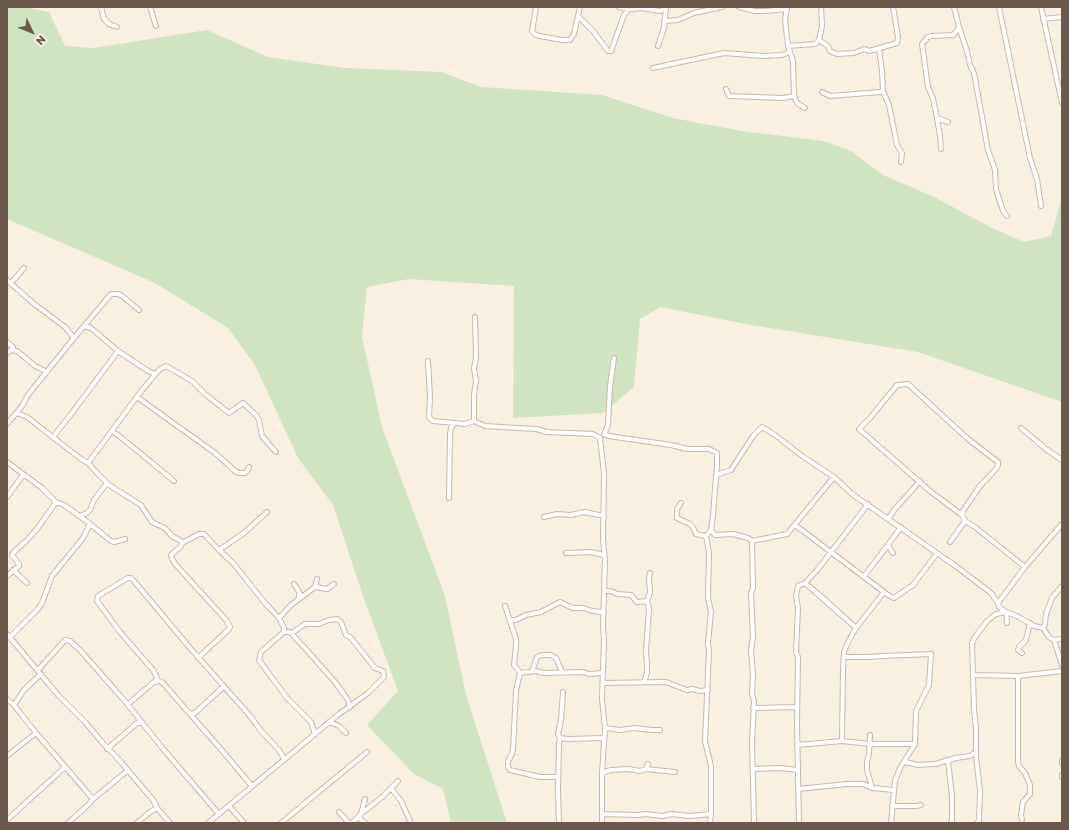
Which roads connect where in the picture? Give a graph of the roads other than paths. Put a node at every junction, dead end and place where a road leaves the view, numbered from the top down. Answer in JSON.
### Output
{"nodes":[{"id":1,"x":101,"y":7,"type":"edge"},
{"id":2,"x":150,"y":7,"type":"edge"},
{"id":3,"x":536,"y":7,"type":"edge"},
{"id":4,"x":580,"y":7,"type":"edge"},
{"id":5,"x":619,"y":7,"type":"edge"},
{"id":6,"x":722,"y":7,"type":"edge"},
{"id":7,"x":739,"y":7,"type":"edge"},
{"id":8,"x":821,"y":7,"type":"edge"},
{"id":9,"x":893,"y":7,"type":"edge"},
{"id":10,"x":954,"y":7,"type":"edge"},
{"id":11,"x":999,"y":7,"type":"edge"},
{"id":12,"x":1041,"y":7,"type":"edge"},
{"id":13,"x":630,"y":8,"type":"junction"},
{"id":14,"x":666,"y":8,"type":"edge"},
{"id":15,"x":787,"y":8,"type":"edge"},
{"id":16,"x":578,"y":16,"type":"junction"},
{"id":17,"x":1062,"y":16,"type":"edge"},
{"id":18,"x":1043,"y":19,"type":"junction"},
{"id":19,"x":664,"y":21,"type":"junction"},
{"id":20,"x":156,"y":26,"type":"dead end"},
{"id":21,"x":117,"y":27,"type":"dead end"},
{"id":22,"x":959,"y":27,"type":"junction"},
{"id":23,"x":819,"y":40,"type":"junction"},
{"id":24,"x":658,"y":46,"type":"dead end"},
{"id":25,"x":788,"y":46,"type":"junction"},
{"id":26,"x":878,"y":49,"type":"junction"},
{"id":27,"x":790,"y":52,"type":"junction"},
{"id":28,"x":654,"y":68,"type":"dead end"},
{"id":29,"x":726,"y":89,"type":"dead end"},
{"id":30,"x":883,"y":90,"type":"junction"},
{"id":31,"x":822,"y":92,"type":"dead end"},
{"id":32,"x":794,"y":96,"type":"junction"},
{"id":33,"x":1062,"y":103,"type":"edge"},
{"id":34,"x":805,"y":108,"type":"dead end"},
{"id":35,"x":937,"y":118,"type":"junction"},
{"id":36,"x":948,"y":122,"type":"dead end"},
{"id":37,"x":941,"y":149,"type":"dead end"},
{"id":38,"x":901,"y":162,"type":"dead end"},
{"id":39,"x":1041,"y":206,"type":"dead end"},
{"id":40,"x":1007,"y":216,"type":"dead end"},
{"id":41,"x":24,"y":268,"type":"dead end"},
{"id":42,"x":9,"y":282,"type":"edge"},
{"id":43,"x":139,"y":310,"type":"dead end"},
{"id":44,"x":475,"y":317,"type":"dead end"},
{"id":45,"x":84,"y":326,"type":"junction"},
{"id":46,"x":74,"y":338,"type":"junction"},
{"id":47,"x":7,"y":342,"type":"edge"},
{"id":48,"x":14,"y":350,"type":"junction"},
{"id":49,"x":118,"y":351,"type":"junction"},
{"id":50,"x":7,"y":353,"type":"edge"},
{"id":51,"x":614,"y":358,"type":"dead end"},
{"id":52,"x":428,"y":361,"type":"dead end"},
{"id":53,"x":47,"y":372,"type":"junction"},
{"id":54,"x":155,"y":374,"type":"junction"},
{"id":55,"x":137,"y":397,"type":"junction"},
{"id":56,"x":17,"y":413,"type":"junction"},
{"id":57,"x":474,"y":422,"type":"junction"},
{"id":58,"x":454,"y":423,"type":"junction"},
{"id":59,"x":7,"y":424,"type":"edge"},
{"id":60,"x":1021,"y":428,"type":"dead end"},
{"id":61,"x":112,"y":431,"type":"junction"},
{"id":62,"x":605,"y":434,"type":"junction"},
{"id":63,"x":53,"y":437,"type":"junction"},
{"id":64,"x":600,"y":438,"type":"junction"},
{"id":65,"x":276,"y":452,"type":"dead end"},
{"id":66,"x":1062,"y":460,"type":"edge"},
{"id":67,"x":7,"y":462,"type":"edge"},
{"id":68,"x":88,"y":463,"type":"junction"},
{"id":69,"x":249,"y":468,"type":"dead end"},
{"id":70,"x":23,"y":475,"type":"junction"},
{"id":71,"x":716,"y":475,"type":"junction"},
{"id":72,"x":834,"y":477,"type":"junction"},
{"id":73,"x":174,"y":481,"type":"dead end"},
{"id":74,"x":920,"y":481,"type":"junction"},
{"id":75,"x":107,"y":483,"type":"junction"},
{"id":76,"x":7,"y":497,"type":"edge"},
{"id":77,"x":449,"y":498,"type":"dead end"},
{"id":78,"x":56,"y":502,"type":"junction"},
{"id":79,"x":681,"y":504,"type":"dead end"},
{"id":80,"x":868,"y":504,"type":"junction"},
{"id":81,"x":267,"y":512,"type":"dead end"},
{"id":82,"x":962,"y":515,"type":"junction"},
{"id":83,"x":79,"y":516,"type":"junction"},
{"id":84,"x":604,"y":516,"type":"junction"},
{"id":85,"x":544,"y":517,"type":"dead end"},
{"id":86,"x":888,"y":519,"type":"junction"},
{"id":87,"x":965,"y":520,"type":"junction"},
{"id":88,"x":90,"y":524,"type":"junction"},
{"id":89,"x":1062,"y":524,"type":"edge"},
{"id":90,"x":795,"y":525,"type":"junction"},
{"id":91,"x":901,"y":527,"type":"junction"},
{"id":92,"x":711,"y":530,"type":"junction"},
{"id":93,"x":706,"y":536,"type":"junction"},
{"id":94,"x":924,"y":538,"type":"dead end"},
{"id":95,"x":126,"y":539,"type":"dead end"},
{"id":96,"x":916,"y":539,"type":"junction"},
{"id":97,"x":752,"y":541,"type":"junction"},
{"id":98,"x":183,"y":542,"type":"junction"},
{"id":99,"x":950,"y":542,"type":"dead end"},
{"id":100,"x":888,"y":545,"type":"junction"},
{"id":101,"x":219,"y":550,"type":"junction"},
{"id":102,"x":566,"y":552,"type":"dead end"},
{"id":103,"x":832,"y":552,"type":"junction"},
{"id":104,"x":893,"y":553,"type":"dead end"},
{"id":105,"x":604,"y":555,"type":"junction"},
{"id":106,"x":935,"y":556,"type":"dead end"},
{"id":107,"x":1025,"y":567,"type":"junction"},
{"id":108,"x":14,"y":570,"type":"junction"},
{"id":109,"x":650,"y":573,"type":"dead end"},
{"id":110,"x":7,"y":576,"type":"edge"},
{"id":111,"x":864,"y":576,"type":"junction"},
{"id":112,"x":317,"y":579,"type":"dead end"},
{"id":113,"x":27,"y":583,"type":"dead end"},
{"id":114,"x":805,"y":583,"type":"junction"},
{"id":115,"x":294,"y":584,"type":"dead end"},
{"id":116,"x":334,"y":584,"type":"dead end"},
{"id":117,"x":1062,"y":586,"type":"edge"},
{"id":118,"x":315,"y":587,"type":"junction"},
{"id":119,"x":605,"y":591,"type":"junction"},
{"id":120,"x":884,"y":592,"type":"junction"},
{"id":121,"x":298,"y":600,"type":"junction"},
{"id":122,"x":647,"y":601,"type":"junction"},
{"id":123,"x":999,"y":605,"type":"junction"},
{"id":124,"x":505,"y":606,"type":"dead end"},
{"id":125,"x":603,"y":612,"type":"junction"},
{"id":126,"x":1006,"y":612,"type":"junction"},
{"id":127,"x":996,"y":614,"type":"junction"},
{"id":128,"x":279,"y":618,"type":"junction"},
{"id":129,"x":510,"y":620,"type":"junction"},
{"id":130,"x":1007,"y":623,"type":"dead end"},
{"id":131,"x":1030,"y":624,"type":"junction"},
{"id":132,"x":856,"y":628,"type":"junction"},
{"id":133,"x":1042,"y":628,"type":"junction"},
{"id":134,"x":284,"y":632,"type":"junction"},
{"id":135,"x":292,"y":633,"type":"junction"},
{"id":136,"x":8,"y":635,"type":"edge"},
{"id":137,"x":1062,"y":639,"type":"edge"},
{"id":138,"x":1054,"y":640,"type":"junction"},
{"id":139,"x":1022,"y":653,"type":"dead end"},
{"id":140,"x":199,"y":657,"type":"junction"},
{"id":141,"x":844,"y":657,"type":"junction"},
{"id":142,"x":1062,"y":665,"type":"edge"},
{"id":143,"x":532,"y":671,"type":"junction"},
{"id":144,"x":1062,"y":671,"type":"edge"},
{"id":145,"x":39,"y":672,"type":"junction"},
{"id":146,"x":562,"y":672,"type":"junction"},
{"id":147,"x":520,"y":673,"type":"junction"},
{"id":148,"x":603,"y":673,"type":"junction"},
{"id":149,"x":974,"y":675,"type":"junction"},
{"id":150,"x":1018,"y":676,"type":"junction"},
{"id":151,"x":155,"y":682,"type":"junction"},
{"id":152,"x":644,"y":682,"type":"junction"},
{"id":153,"x":603,"y":683,"type":"junction"},
{"id":154,"x":223,"y":686,"type":"junction"},
{"id":155,"x":708,"y":690,"type":"junction"},
{"id":156,"x":563,"y":692,"type":"dead end"},
{"id":157,"x":7,"y":699,"type":"edge"},
{"id":158,"x":128,"y":704,"type":"junction"},
{"id":159,"x":14,"y":705,"type":"junction"},
{"id":160,"x":350,"y":707,"type":"junction"},
{"id":161,"x":797,"y":707,"type":"junction"},
{"id":162,"x":753,"y":708,"type":"junction"},
{"id":163,"x":190,"y":714,"type":"junction"},
{"id":164,"x":139,"y":722,"type":"junction"},
{"id":165,"x":329,"y":722,"type":"junction"},
{"id":166,"x":604,"y":728,"type":"junction"},
{"id":167,"x":660,"y":730,"type":"dead end"},
{"id":168,"x":36,"y":733,"type":"junction"},
{"id":169,"x":346,"y":733,"type":"dead end"},
{"id":170,"x":316,"y":734,"type":"junction"},
{"id":171,"x":870,"y":735,"type":"dead end"},
{"id":172,"x":560,"y":738,"type":"junction"},
{"id":173,"x":604,"y":738,"type":"junction"},
{"id":174,"x":842,"y":742,"type":"junction"},
{"id":175,"x":870,"y":744,"type":"junction"},
{"id":176,"x":915,"y":744,"type":"junction"},
{"id":177,"x":797,"y":745,"type":"junction"},
{"id":178,"x":107,"y":748,"type":"junction"},
{"id":179,"x":367,"y":752,"type":"dead end"},
{"id":180,"x":976,"y":752,"type":"junction"},
{"id":181,"x":7,"y":756,"type":"edge"},
{"id":182,"x":284,"y":760,"type":"junction"},
{"id":183,"x":948,"y":761,"type":"junction"},
{"id":184,"x":905,"y":762,"type":"junction"},
{"id":185,"x":648,"y":764,"type":"dead end"},
{"id":186,"x":64,"y":767,"type":"junction"},
{"id":187,"x":753,"y":769,"type":"junction"},
{"id":188,"x":646,"y":770,"type":"junction"},
{"id":189,"x":798,"y":770,"type":"junction"},
{"id":190,"x":127,"y":771,"type":"junction"},
{"id":191,"x":675,"y":772,"type":"dead end"},
{"id":192,"x":602,"y":773,"type":"junction"},
{"id":193,"x":558,"y":778,"type":"junction"},
{"id":194,"x":398,"y":782,"type":"dead end"},
{"id":195,"x":252,"y":786,"type":"junction"},
{"id":196,"x":391,"y":788,"type":"junction"},
{"id":197,"x":872,"y":788,"type":"junction"},
{"id":198,"x":798,"y":789,"type":"junction"},
{"id":199,"x":894,"y":790,"type":"junction"},
{"id":200,"x":93,"y":799,"type":"junction"},
{"id":201,"x":365,"y":799,"type":"dead end"},
{"id":202,"x":921,"y":805,"type":"dead end"},
{"id":203,"x":229,"y":806,"type":"junction"},
{"id":204,"x":892,"y":806,"type":"junction"},
{"id":205,"x":157,"y":808,"type":"junction"},
{"id":206,"x":339,"y":812,"type":"dead end"},
{"id":207,"x":218,"y":814,"type":"junction"},
{"id":208,"x":602,"y":814,"type":"junction"},
{"id":209,"x":711,"y":814,"type":"junction"},
{"id":210,"x":359,"y":816,"type":"junction"},
{"id":211,"x":7,"y":820,"type":"edge"},
{"id":212,"x":1022,"y":820,"type":"dead end"},
{"id":213,"x":68,"y":823,"type":"edge"},
{"id":214,"x":137,"y":823,"type":"edge"},
{"id":215,"x":170,"y":823,"type":"edge"},
{"id":216,"x":208,"y":823,"type":"edge"},
{"id":217,"x":244,"y":823,"type":"edge"},
{"id":218,"x":281,"y":823,"type":"edge"},
{"id":219,"x":351,"y":823,"type":"edge"},
{"id":220,"x":365,"y":823,"type":"edge"},
{"id":221,"x":411,"y":823,"type":"edge"},
{"id":222,"x":559,"y":823,"type":"edge"},
{"id":223,"x":602,"y":823,"type":"edge"},
{"id":224,"x":710,"y":823,"type":"edge"},
{"id":225,"x":754,"y":823,"type":"edge"},
{"id":226,"x":799,"y":823,"type":"edge"},
{"id":227,"x":891,"y":823,"type":"edge"},
{"id":228,"x":951,"y":823,"type":"edge"},
{"id":229,"x":977,"y":823,"type":"edge"}],
"edges":[{"from":1,"to":21,"type":"street"},
{"from":2,"to":20,"type":"street"},
{"from":3,"to":16,"type":"street"},
{"from":4,"to":16,"type":"street"},
{"from":5,"to":13,"type":"street"},
{"from":6,"to":19,"type":"street"},
{"from":7,"to":15,"type":"street"},
{"from":8,"to":23,"type":"street"},
{"from":9,"to":26,"type":"street"},
{"from":10,"to":22,"type":"street"},
{"from":11,"to":39,"type":"street"},
{"from":12,"to":18,"type":"street"},
{"from":13,"to":14,"type":"street"},
{"from":13,"to":16,"type":"street"},
{"from":14,"to":19,"type":"street"},
{"from":15,"to":25,"type":"street"},
{"from":17,"to":18,"type":"street"},
{"from":18,"to":33,"type":"street"},
{"from":19,"to":24,"type":"street"},
{"from":22,"to":35,"type":"street"},
{"from":22,"to":40,"type":"street"},
{"from":23,"to":25,"type":"street"},
{"from":23,"to":26,"type":"street"},
{"from":25,"to":27,"type":"street"},
{"from":26,"to":30,"type":"street"},
{"from":27,"to":28,"type":"street"},
{"from":27,"to":32,"type":"street"},
{"from":29,"to":32,"type":"street"},
{"from":30,"to":31,"type":"street"},
{"from":30,"to":38,"type":"street"},
{"from":32,"to":34,"type":"street"},
{"from":35,"to":36,"type":"street"},
{"from":35,"to":37,"type":"street"},
{"from":41,"to":42,"type":"street"},
{"from":42,"to":46,"type":"street"},
{"from":43,"to":45,"type":"street"},
{"from":44,"to":57,"type":"street"},
{"from":45,"to":46,"type":"street"},
{"from":45,"to":49,"type":"street"},
{"from":46,"to":53,"type":"street"},
{"from":47,"to":48,"type":"street"},
{"from":48,"to":50,"type":"street"},
{"from":48,"to":53,"type":"street"},
{"from":49,"to":54,"type":"street"},
{"from":49,"to":63,"type":"street"},
{"from":51,"to":62,"type":"street"},
{"from":52,"to":58,"type":"street"},
{"from":53,"to":56,"type":"street"},
{"from":54,"to":55,"type":"street"},
{"from":54,"to":65,"type":"street"},
{"from":55,"to":61,"type":"street"},
{"from":55,"to":69,"type":"street"},
{"from":56,"to":59,"type":"street"},
{"from":56,"to":63,"type":"street"},
{"from":57,"to":58,"type":"street"},
{"from":57,"to":64,"type":"street"},
{"from":58,"to":77,"type":"street"},
{"from":60,"to":66,"type":"street"},
{"from":61,"to":68,"type":"street"},
{"from":61,"to":73,"type":"street"},
{"from":62,"to":64,"type":"street"},
{"from":62,"to":71,"type":"street"},
{"from":63,"to":68,"type":"street"},
{"from":64,"to":84,"type":"street"},
{"from":67,"to":70,"type":"street"},
{"from":68,"to":75,"type":"street"},
{"from":70,"to":76,"type":"street"},
{"from":70,"to":78,"type":"street"},
{"from":71,"to":72,"type":"street"},
{"from":71,"to":92,"type":"street"},
{"from":72,"to":80,"type":"street"},
{"from":72,"to":90,"type":"street"},
{"from":74,"to":82,"type":"street"},
{"from":74,"to":82,"type":"street"},
{"from":74,"to":86,"type":"street"},
{"from":75,"to":83,"type":"street"},
{"from":75,"to":98,"type":"street"},
{"from":78,"to":83,"type":"street"},
{"from":78,"to":108,"type":"street"},
{"from":79,"to":93,"type":"street"},
{"from":80,"to":86,"type":"street"},
{"from":80,"to":103,"type":"street"},
{"from":81,"to":101,"type":"street"},
{"from":82,"to":87,"type":"street"},
{"from":83,"to":88,"type":"street"},
{"from":84,"to":85,"type":"street"},
{"from":84,"to":105,"type":"street"},
{"from":86,"to":91,"type":"street"},
{"from":87,"to":99,"type":"street"},
{"from":87,"to":107,"type":"street"},
{"from":88,"to":95,"type":"street"},
{"from":88,"to":136,"type":"street"},
{"from":89,"to":107,"type":"street"},
{"from":90,"to":97,"type":"street"},
{"from":90,"to":103,"type":"street"},
{"from":91,"to":96,"type":"street"},
{"from":91,"to":100,"type":"street"},
{"from":92,"to":93,"type":"street"},
{"from":92,"to":97,"type":"street"},
{"from":93,"to":155,"type":"street"},
{"from":94,"to":96,"type":"street"},
{"from":96,"to":123,"type":"street"},
{"from":97,"to":162,"type":"street"},
{"from":98,"to":101,"type":"street"},
{"from":98,"to":140,"type":"street"},
{"from":100,"to":104,"type":"street"},
{"from":100,"to":111,"type":"street"},
{"from":101,"to":128,"type":"street"},
{"from":102,"to":105,"type":"street"},
{"from":103,"to":111,"type":"street"},
{"from":103,"to":114,"type":"street"},
{"from":105,"to":119,"type":"street"},
{"from":106,"to":120,"type":"street"},
{"from":107,"to":123,"type":"street"},
{"from":108,"to":110,"type":"street"},
{"from":108,"to":113,"type":"street"},
{"from":109,"to":122,"type":"street"},
{"from":111,"to":120,"type":"street"},
{"from":112,"to":118,"type":"street"},
{"from":114,"to":132,"type":"street"},
{"from":114,"to":161,"type":"street"},
{"from":115,"to":121,"type":"street"},
{"from":116,"to":118,"type":"street"},
{"from":117,"to":133,"type":"street"},
{"from":118,"to":121,"type":"street"},
{"from":119,"to":122,"type":"street"},
{"from":119,"to":125,"type":"street"},
{"from":120,"to":132,"type":"street"},
{"from":121,"to":128,"type":"street"},
{"from":122,"to":152,"type":"street"},
{"from":123,"to":126,"type":"street"},
{"from":123,"to":127,"type":"street"},
{"from":124,"to":129,"type":"street"},
{"from":125,"to":129,"type":"street"},
{"from":125,"to":148,"type":"street"},
{"from":126,"to":127,"type":"street"},
{"from":126,"to":130,"type":"street"},
{"from":126,"to":131,"type":"street"},
{"from":127,"to":149,"type":"street"},
{"from":128,"to":134,"type":"street"},
{"from":129,"to":147,"type":"street"},
{"from":131,"to":133,"type":"street"},
{"from":131,"to":139,"type":"street"},
{"from":132,"to":141,"type":"street"},
{"from":133,"to":138,"type":"street"},
{"from":134,"to":135,"type":"street"},
{"from":134,"to":170,"type":"street"},
{"from":135,"to":160,"type":"street"},
{"from":135,"to":160,"type":"street"},
{"from":136,"to":145,"type":"street"},
{"from":137,"to":138,"type":"street"},
{"from":138,"to":142,"type":"street"},
{"from":140,"to":151,"type":"street"},
{"from":140,"to":154,"type":"street"},
{"from":141,"to":174,"type":"street"},
{"from":141,"to":176,"type":"street"},
{"from":143,"to":146,"type":"street"},
{"from":143,"to":146,"type":"street"},
{"from":143,"to":147,"type":"street"},
{"from":144,"to":150,"type":"street"},
{"from":145,"to":158,"type":"street"},
{"from":145,"to":159,"type":"street"},
{"from":145,"to":178,"type":"street"},
{"from":146,"to":148,"type":"street"},
{"from":147,"to":193,"type":"street"},
{"from":148,"to":153,"type":"street"},
{"from":149,"to":150,"type":"street"},
{"from":149,"to":180,"type":"street"},
{"from":150,"to":212,"type":"street"},
{"from":151,"to":158,"type":"street"},
{"from":151,"to":163,"type":"street"},
{"from":152,"to":153,"type":"street"},
{"from":152,"to":155,"type":"street"},
{"from":153,"to":166,"type":"street"},
{"from":154,"to":163,"type":"street"},
{"from":154,"to":182,"type":"street"},
{"from":155,"to":209,"type":"street"},
{"from":156,"to":172,"type":"street"},
{"from":157,"to":159,"type":"street"},
{"from":158,"to":164,"type":"street"},
{"from":159,"to":168,"type":"street"},
{"from":160,"to":165,"type":"street"},
{"from":161,"to":162,"type":"street"},
{"from":161,"to":177,"type":"street"},
{"from":162,"to":187,"type":"street"},
{"from":163,"to":195,"type":"street"},
{"from":164,"to":178,"type":"street"},
{"from":164,"to":207,"type":"street"},
{"from":165,"to":169,"type":"street"},
{"from":165,"to":170,"type":"street"},
{"from":166,"to":167,"type":"street"},
{"from":166,"to":173,"type":"street"},
{"from":168,"to":181,"type":"street"},
{"from":168,"to":186,"type":"street"},
{"from":170,"to":182,"type":"street"},
{"from":171,"to":175,"type":"street"},
{"from":172,"to":173,"type":"street"},
{"from":172,"to":193,"type":"street"},
{"from":173,"to":192,"type":"street"},
{"from":174,"to":175,"type":"street"},
{"from":174,"to":177,"type":"street"},
{"from":175,"to":176,"type":"street"},
{"from":175,"to":197,"type":"street"},
{"from":176,"to":184,"type":"street"},
{"from":177,"to":189,"type":"street"},
{"from":178,"to":190,"type":"street"},
{"from":179,"to":218,"type":"street"},
{"from":180,"to":183,"type":"street"},
{"from":180,"to":229,"type":"street"},
{"from":182,"to":195,"type":"street"},
{"from":183,"to":184,"type":"street"},
{"from":183,"to":228,"type":"street"},
{"from":184,"to":199,"type":"street"},
{"from":185,"to":188,"type":"street"},
{"from":186,"to":200,"type":"street"},
{"from":186,"to":211,"type":"street"},
{"from":187,"to":189,"type":"street"},
{"from":187,"to":225,"type":"street"},
{"from":188,"to":191,"type":"street"},
{"from":188,"to":192,"type":"street"},
{"from":189,"to":198,"type":"street"},
{"from":190,"to":200,"type":"street"},
{"from":190,"to":205,"type":"street"},
{"from":192,"to":208,"type":"street"},
{"from":193,"to":222,"type":"street"},
{"from":194,"to":196,"type":"street"},
{"from":195,"to":203,"type":"street"},
{"from":196,"to":210,"type":"street"},
{"from":196,"to":221,"type":"street"},
{"from":197,"to":198,"type":"street"},
{"from":197,"to":199,"type":"street"},
{"from":198,"to":226,"type":"street"},
{"from":199,"to":204,"type":"street"},
{"from":200,"to":213,"type":"street"},
{"from":201,"to":210,"type":"street"},
{"from":202,"to":204,"type":"street"},
{"from":203,"to":207,"type":"street"},
{"from":203,"to":217,"type":"street"},
{"from":204,"to":227,"type":"street"},
{"from":205,"to":214,"type":"street"},
{"from":205,"to":215,"type":"street"},
{"from":206,"to":219,"type":"street"},
{"from":207,"to":216,"type":"street"},
{"from":208,"to":209,"type":"street"},
{"from":208,"to":223,"type":"street"},
{"from":209,"to":224,"type":"street"},
{"from":210,"to":219,"type":"street"},
{"from":210,"to":220,"type":"street"}]}
